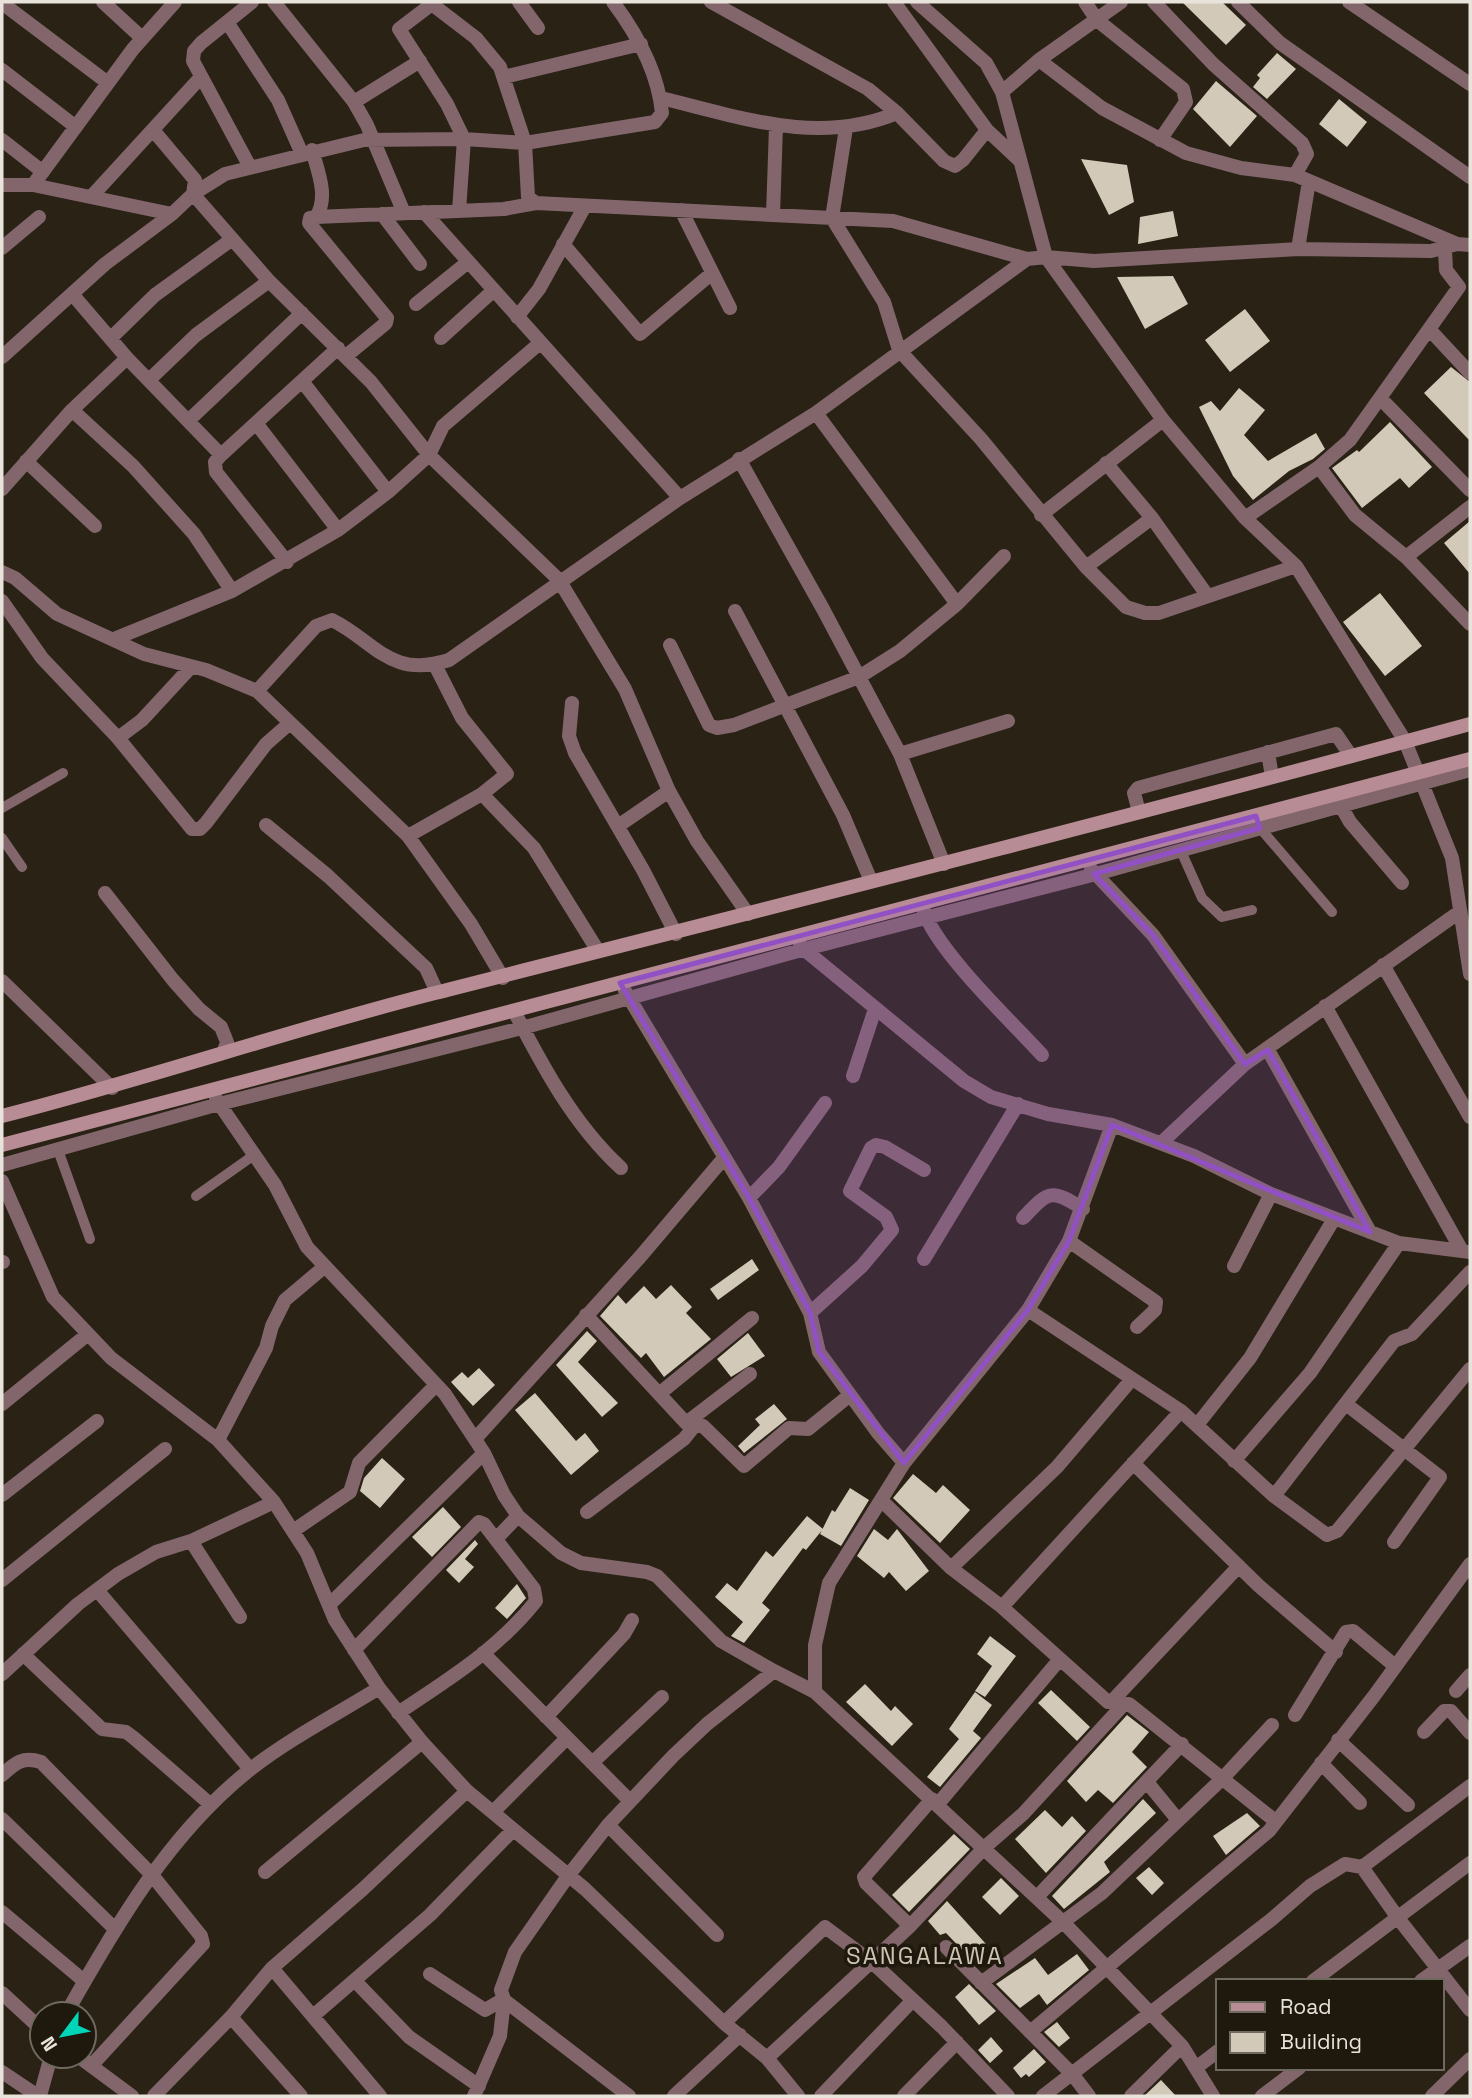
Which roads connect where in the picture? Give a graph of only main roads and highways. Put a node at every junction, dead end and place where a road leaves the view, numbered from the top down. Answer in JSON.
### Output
{"nodes":[{"id":1,"x":1470,"y":724,"type":"edge"},
{"id":2,"x":1470,"y":760,"type":"edge"},
{"id":3,"x":2,"y":1116,"type":"edge"},
{"id":4,"x":2,"y":1145,"type":"edge"}],
"edges":[{"from":1,"to":3,"type":"main road"},
{"from":2,"to":4,"type":"main road"}]}
